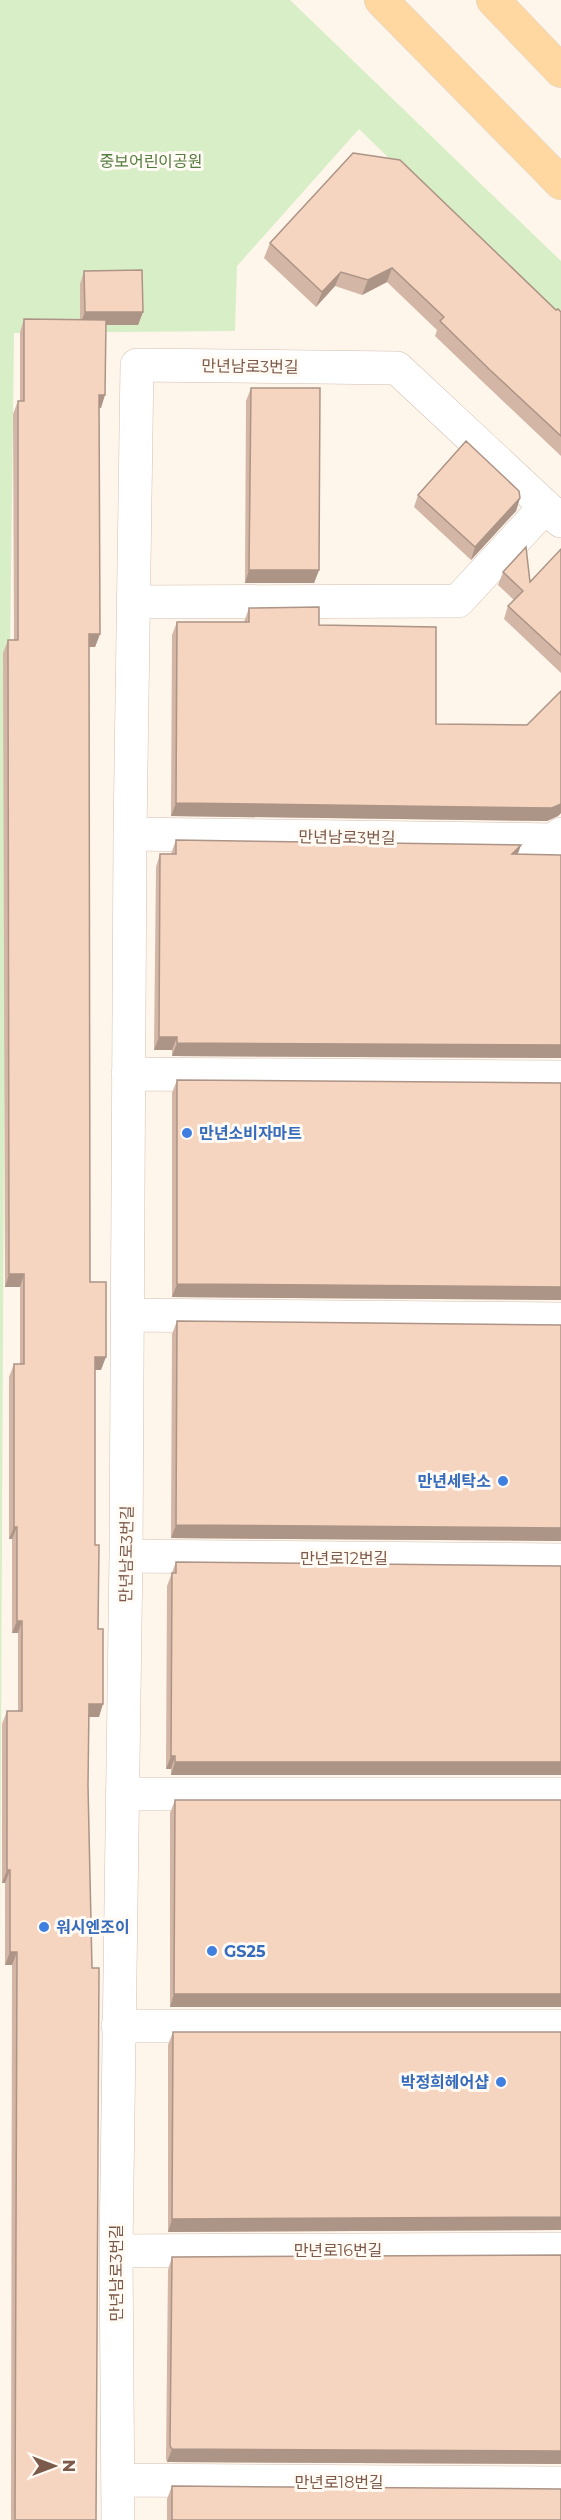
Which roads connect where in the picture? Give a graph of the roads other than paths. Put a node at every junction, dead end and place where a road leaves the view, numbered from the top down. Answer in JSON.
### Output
{"nodes":[{"id":1,"x":381,"y":0,"type":"edge"},
{"id":2,"x":493,"y":0,"type":"edge"},
{"id":3,"x":561,"y":71,"type":"edge"},
{"id":4,"x":561,"y":183,"type":"edge"},
{"id":5,"x":553,"y":514,"type":"edge"},
{"id":6,"x":133,"y":602,"type":"junction"},
{"id":7,"x":130,"y":834,"type":"junction"},
{"id":8,"x":561,"y":834,"type":"edge"},
{"id":9,"x":129,"y":1074,"type":"junction"},
{"id":10,"x":561,"y":1077,"type":"edge"},
{"id":11,"x":129,"y":1315,"type":"junction"},
{"id":12,"x":561,"y":1319,"type":"edge"},
{"id":13,"x":126,"y":1556,"type":"junction"},
{"id":14,"x":561,"y":1560,"type":"edge"},
{"id":15,"x":122,"y":1794,"type":"junction"},
{"id":16,"x":561,"y":1794,"type":"edge"},
{"id":17,"x":118,"y":2026,"type":"junction"},
{"id":18,"x":561,"y":2026,"type":"edge"},
{"id":19,"x":561,"y":2249,"type":"edge"},
{"id":20,"x":116,"y":2251,"type":"junction"},
{"id":21,"x":118,"y":2480,"type":"junction"},
{"id":22,"x":561,"y":2483,"type":"edge"},
{"id":23,"x":118,"y":2520,"type":"edge"}],
"edges":[{"from":1,"to":4,"type":"main road"},
{"from":2,"to":3,"type":"main road"},
{"from":5,"to":6,"type":"street","name":"만년남로3번길"},
{"from":5,"to":6,"type":"street","name":"만년남로3번길"},
{"from":6,"to":7,"type":"street","name":"만년남로3번길"},
{"from":7,"to":8,"type":"street","name":"만년남로3번길"},
{"from":7,"to":9,"type":"street","name":"만년남로3번길"},
{"from":9,"to":10,"type":"street"},
{"from":9,"to":11,"type":"street","name":"만년남로3번길"},
{"from":11,"to":12,"type":"street"},
{"from":11,"to":13,"type":"street","name":"만년남로3번길"},
{"from":13,"to":14,"type":"street","name":"만년로12번길"},
{"from":13,"to":15,"type":"street","name":"만년남로3번길"},
{"from":15,"to":16,"type":"street"},
{"from":15,"to":17,"type":"street","name":"만년남로3번길"},
{"from":17,"to":18,"type":"street"},
{"from":17,"to":20,"type":"street","name":"만년남로3번길"},
{"from":19,"to":20,"type":"street","name":"만년로16번길"},
{"from":20,"to":21,"type":"street","name":"만년남로3번길"},
{"from":21,"to":22,"type":"street","name":"만년로18번길"},
{"from":21,"to":23,"type":"street","name":"만년남로3번길"}]}
